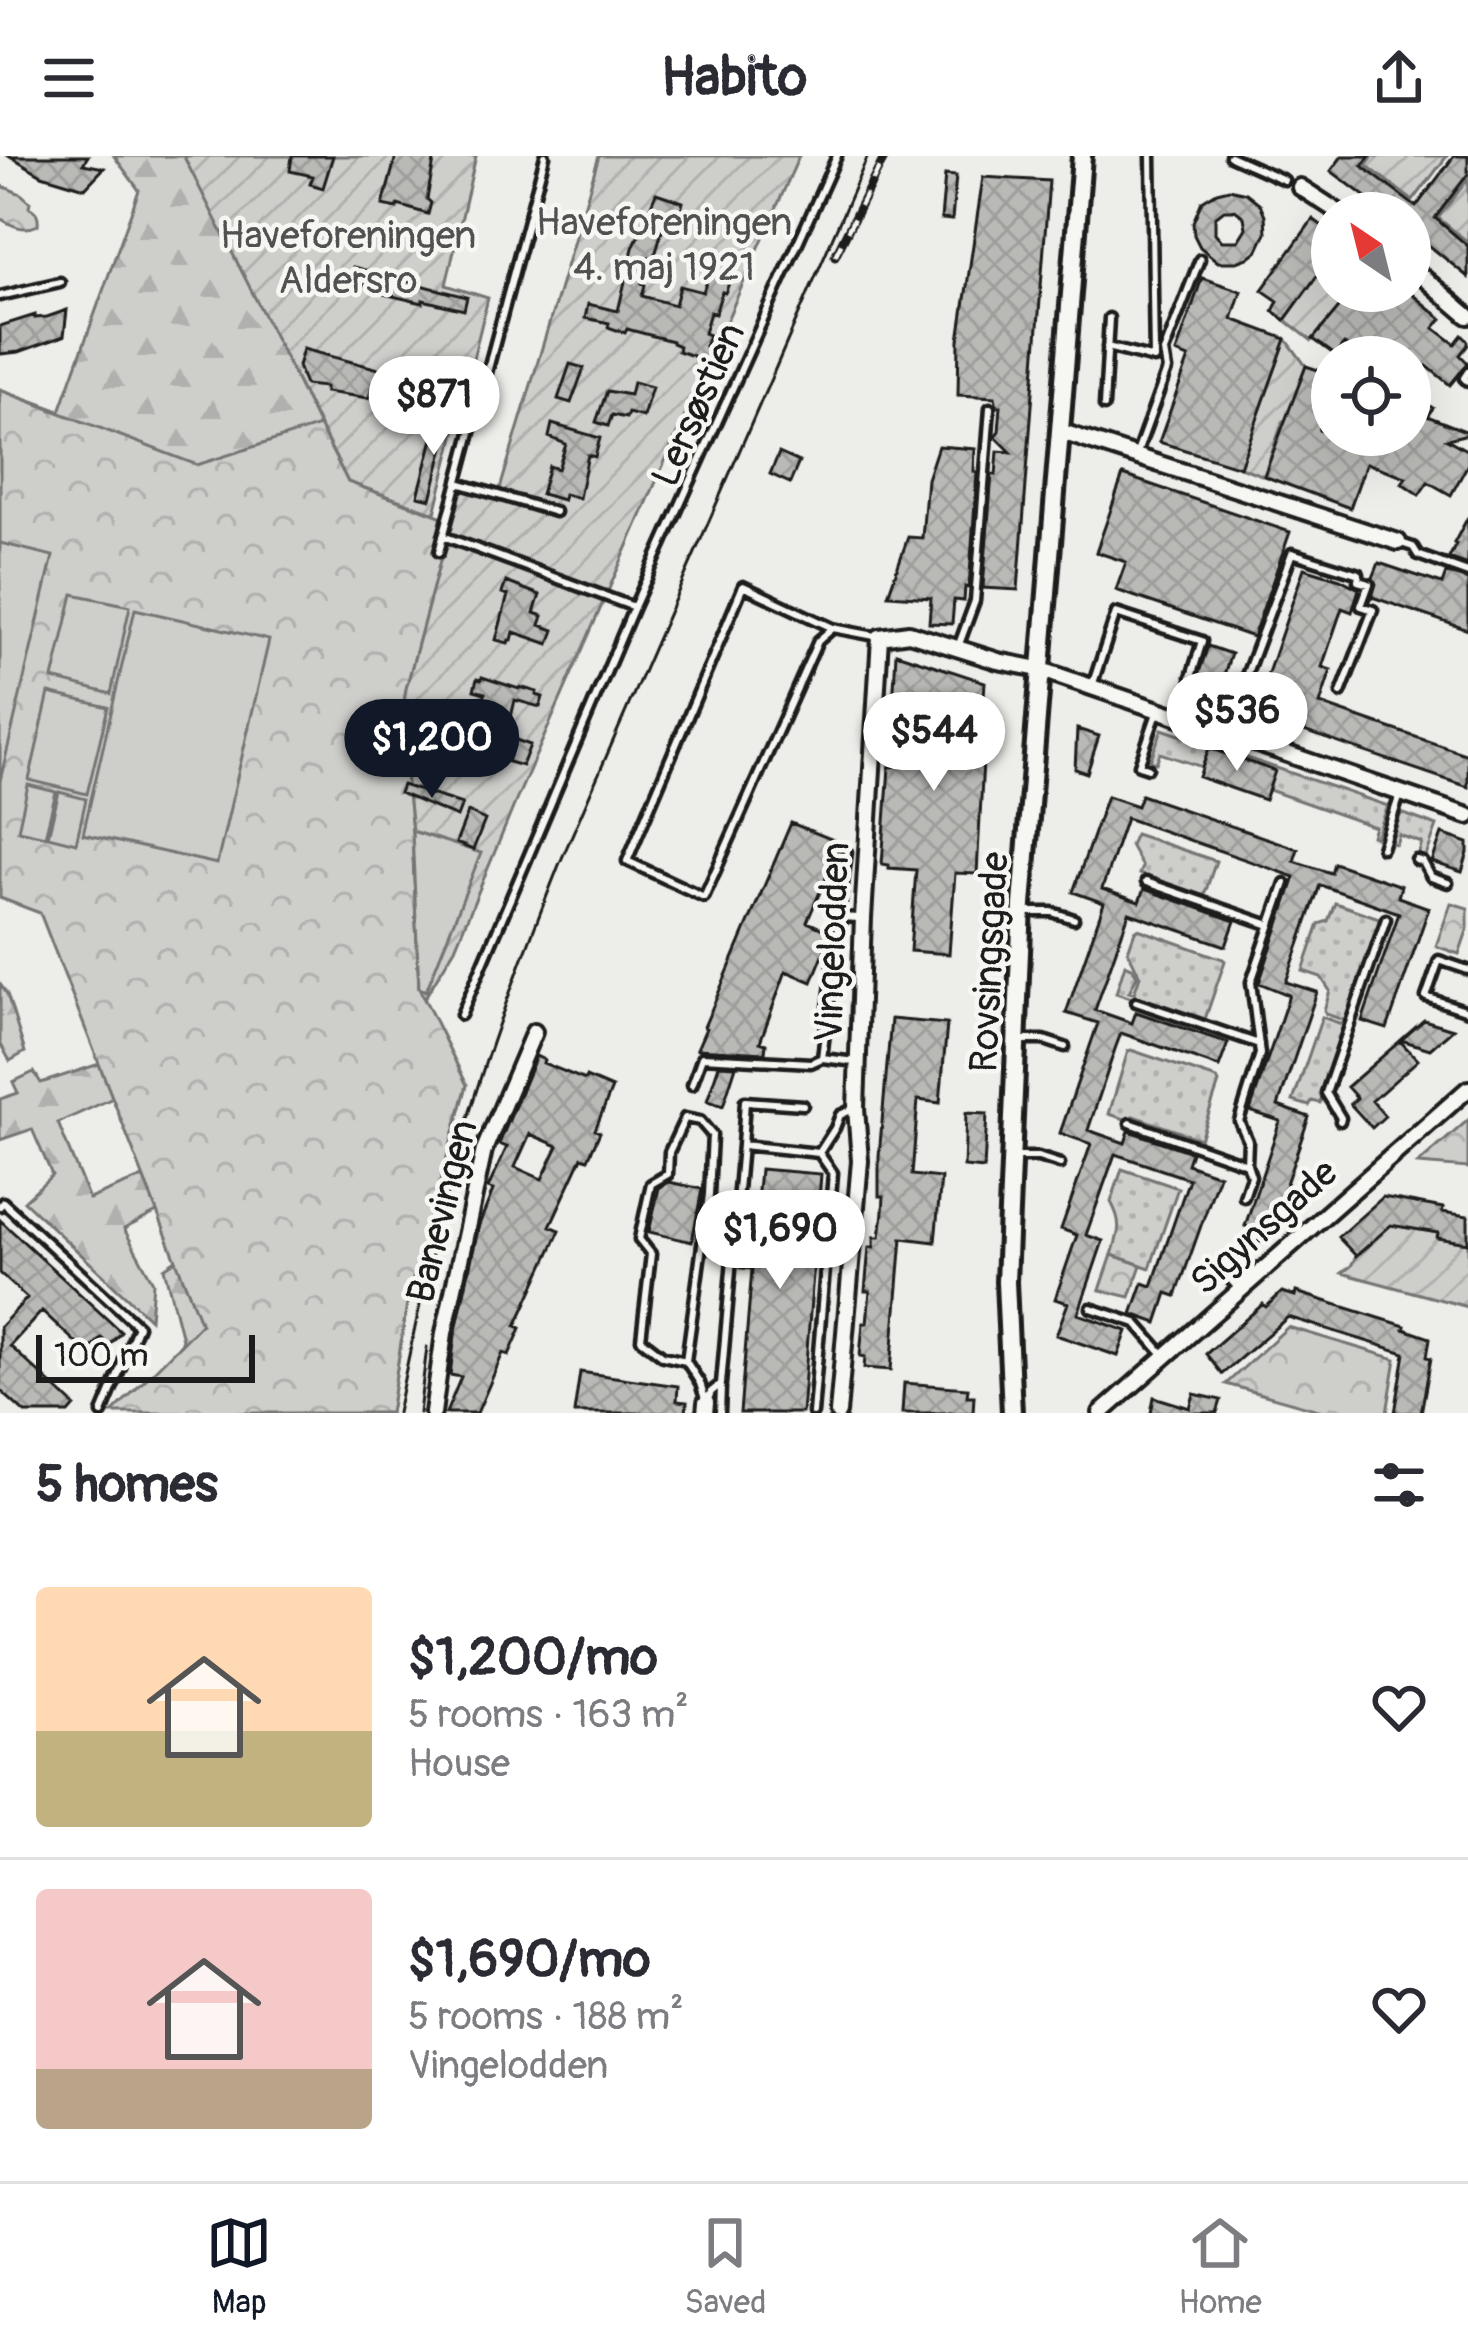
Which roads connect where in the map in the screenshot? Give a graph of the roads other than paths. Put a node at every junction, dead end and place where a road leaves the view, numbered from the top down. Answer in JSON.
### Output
{"nodes":[{"id":1,"x":544,"y":156,"type":"edge"},
{"id":2,"x":837,"y":156,"type":"edge"},
{"id":3,"x":1082,"y":156,"type":"edge"},
{"id":4,"x":1151,"y":156,"type":"edge"},
{"id":5,"x":1230,"y":156,"type":"edge"},
{"id":6,"x":1284,"y":180,"type":"dead end"},
{"id":7,"x":1300,"y":187,"type":"dead end"},
{"id":8,"x":1311,"y":194,"type":"edge"},
{"id":9,"x":1200,"y":259,"type":"dead end"},
{"id":10,"x":60,"y":282,"type":"dead end"},
{"id":11,"x":1431,"y":284,"type":"edge"},
{"id":12,"x":0,"y":296,"type":"edge"},
{"id":13,"x":1468,"y":316,"type":"edge"},
{"id":14,"x":1109,"y":318,"type":"dead end"},
{"id":15,"x":1107,"y":347,"type":"junction"},
{"id":16,"x":1154,"y":359,"type":"junction"},
{"id":17,"x":1166,"y":362,"type":"junction"},
{"id":18,"x":1468,"y":372,"type":"edge"},
{"id":19,"x":1468,"y":382,"type":"edge"},
{"id":20,"x":1104,"y":406,"type":"dead end"},
{"id":21,"x":990,"y":408,"type":"dead end"},
{"id":22,"x":1062,"y":432,"type":"junction"},
{"id":23,"x":1136,"y":456,"type":"junction"},
{"id":24,"x":458,"y":483,"type":"junction"},
{"id":25,"x":555,"y":512,"type":"dead end"},
{"id":26,"x":443,"y":536,"type":"junction"},
{"id":27,"x":1398,"y":542,"type":"joint"},
{"id":28,"x":439,"y":552,"type":"dead end"},
{"id":29,"x":1468,"y":573,"type":"edge"},
{"id":30,"x":634,"y":607,"type":"junction"},
{"id":31,"x":833,"y":628,"type":"junction"},
{"id":32,"x":880,"y":637,"type":"junction"},
{"id":33,"x":958,"y":647,"type":"junction"},
{"id":34,"x":1039,"y":669,"type":"junction"},
{"id":35,"x":1191,"y":676,"type":"dead end"},
{"id":36,"x":1091,"y":687,"type":"junction"},
{"id":37,"x":1341,"y":693,"type":"dead end"},
{"id":38,"x":1159,"y":710,"type":"junction"},
{"id":39,"x":1225,"y":733,"type":"junction"},
{"id":40,"x":1148,"y":768,"type":"dead end"},
{"id":41,"x":1400,"y":793,"type":"junction"},
{"id":42,"x":1468,"y":816,"type":"edge"},
{"id":43,"x":1382,"y":848,"type":"dead end"},
{"id":44,"x":847,"y":852,"type":"dead end"},
{"id":45,"x":1417,"y":860,"type":"dead end"},
{"id":46,"x":1146,"y":882,"type":"dead end"},
{"id":47,"x":1285,"y":883,"type":"dead end"},
{"id":48,"x":1448,"y":883,"type":"dead end"},
{"id":49,"x":1022,"y":912,"type":"junction"},
{"id":50,"x":839,"y":917,"type":"junction"},
{"id":51,"x":863,"y":918,"type":"junction"},
{"id":52,"x":1386,"y":919,"type":"dead end"},
{"id":53,"x":1074,"y":920,"type":"dead end"},
{"id":54,"x":1270,"y":925,"type":"junction"},
{"id":55,"x":1468,"y":970,"type":"edge"},
{"id":56,"x":1136,"y":1002,"type":"dead end"},
{"id":57,"x":1468,"y":1011,"type":"edge"},
{"id":58,"x":461,"y":1015,"type":"dead end"},
{"id":59,"x":534,"y":1032,"type":"dead end"},
{"id":60,"x":1016,"y":1040,"type":"junction"},
{"id":61,"x":1259,"y":1044,"type":"junction"},
{"id":62,"x":1065,"y":1047,"type":"dead end"},
{"id":63,"x":822,"y":1058,"type":"junction"},
{"id":64,"x":859,"y":1063,"type":"junction"},
{"id":65,"x":692,"y":1084,"type":"dead end"},
{"id":66,"x":1468,"y":1089,"type":"edge"},
{"id":67,"x":803,"y":1105,"type":"dead end"},
{"id":68,"x":856,"y":1108,"type":"junction"},
{"id":69,"x":1340,"y":1120,"type":"dead end"},
{"id":70,"x":1130,"y":1123,"type":"dead end"},
{"id":71,"x":742,"y":1145,"type":"junction"},
{"id":72,"x":819,"y":1153,"type":"junction"},
{"id":73,"x":1011,"y":1157,"type":"junction"},
{"id":74,"x":1246,"y":1164,"type":"junction"},
{"id":75,"x":1060,"y":1165,"type":"dead end"},
{"id":76,"x":1244,"y":1197,"type":"dead end"},
{"id":77,"x":0,"y":1206,"type":"edge"},
{"id":78,"x":1262,"y":1232,"type":"dead end"},
{"id":79,"x":1240,"y":1290,"type":"junction"},
{"id":80,"x":1091,"y":1308,"type":"dead end"},
{"id":81,"x":1166,"y":1356,"type":"junction"},
{"id":82,"x":686,"y":1361,"type":"junction"},
{"id":83,"x":721,"y":1384,"type":"junction"},
{"id":84,"x":705,"y":1408,"type":"edge"},
{"id":85,"x":102,"y":1413,"type":"edge"},
{"id":86,"x":433,"y":1413,"type":"edge"},
{"id":87,"x":720,"y":1413,"type":"edge"},
{"id":88,"x":813,"y":1413,"type":"edge"},
{"id":89,"x":838,"y":1413,"type":"edge"},
{"id":90,"x":1012,"y":1413,"type":"edge"},
{"id":91,"x":1101,"y":1413,"type":"edge"}],
"edges":[{"from":1,"to":24,"type":"lane"},
{"from":2,"to":30,"type":"lane","name":"Lersøstien"},
{"from":3,"to":22,"type":"street","name":"Rovsingsgade"},
{"from":4,"to":16,"type":"lane"},
{"from":5,"to":6,"type":"lane"},
{"from":7,"to":8,"type":"street"},
{"from":9,"to":17,"type":"lane"},
{"from":10,"to":12,"type":"lane"},
{"from":11,"to":13,"type":"street"},
{"from":14,"to":15,"type":"lane"},
{"from":15,"to":16,"type":"lane"},
{"from":15,"to":20,"type":"lane"},
{"from":16,"to":17,"type":"lane"},
{"from":17,"to":23,"type":"lane"},
{"from":18,"to":19,"type":"lane"},
{"from":21,"to":33,"type":"lane"},
{"from":22,"to":23,"type":"street"},
{"from":22,"to":34,"type":"street","name":"Rovsingsgade"},
{"from":23,"to":27,"type":"street"},
{"from":24,"to":25,"type":"lane"},
{"from":24,"to":26,"type":"lane"},
{"from":26,"to":28,"type":"lane"},
{"from":26,"to":30,"type":"lane"},
{"from":27,"to":29,"type":"lane"},
{"from":30,"to":58,"type":"lane","name":"Lersøstien"},
{"from":31,"to":31,"type":"lane"},
{"from":31,"to":32,"type":"lane"},
{"from":32,"to":33,"type":"street"},
{"from":32,"to":51,"type":"street","name":"Vingelodden"},
{"from":33,"to":34,"type":"street"},
{"from":34,"to":36,"type":"street"},
{"from":34,"to":49,"type":"street","name":"Rovsingsgade"},
{"from":35,"to":36,"type":"lane"},
{"from":36,"to":38,"type":"street"},
{"from":37,"to":39,"type":"lane"},
{"from":38,"to":39,"type":"street"},
{"from":38,"to":40,"type":"lane"},
{"from":39,"to":41,"type":"street"},
{"from":41,"to":42,"type":"street"},
{"from":41,"to":43,"type":"lane"},
{"from":44,"to":50,"type":"lane"},
{"from":45,"to":48,"type":"lane"},
{"from":46,"to":54,"type":"lane"},
{"from":47,"to":54,"type":"lane"},
{"from":49,"to":53,"type":"lane"},
{"from":49,"to":60,"type":"street","name":"Rovsingsgade"},
{"from":50,"to":51,"type":"lane"},
{"from":50,"to":63,"type":"lane"},
{"from":51,"to":64,"type":"street","name":"Vingelodden"},
{"from":52,"to":69,"type":"lane"},
{"from":54,"to":61,"type":"lane"},
{"from":55,"to":57,"type":"lane"},
{"from":56,"to":61,"type":"lane"},
{"from":59,"to":86,"type":"street","name":"Banevingen"},
{"from":60,"to":62,"type":"lane"},
{"from":60,"to":73,"type":"street","name":"Rovsingsgade"},
{"from":61,"to":74,"type":"lane"},
{"from":63,"to":64,"type":"lane"},
{"from":63,"to":65,"type":"lane"},
{"from":64,"to":68,"type":"street","name":"Vingelodden"},
{"from":66,"to":79,"type":"street","name":"Sigynsgade"},
{"from":67,"to":71,"type":"lane"},
{"from":68,"to":72,"type":"lane"},
{"from":68,"to":89,"type":"street","name":"Vingelodden"},
{"from":70,"to":74,"type":"lane"},
{"from":71,"to":72,"type":"lane"},
{"from":71,"to":83,"type":"lane"},
{"from":72,"to":88,"type":"lane"},
{"from":73,"to":75,"type":"lane"},
{"from":73,"to":90,"type":"street","name":"Rovsingsgade"},
{"from":74,"to":76,"type":"lane"},
{"from":77,"to":85,"type":"lane"},
{"from":78,"to":79,"type":"lane"},
{"from":79,"to":81,"type":"street","name":"Sigynsgade"},
{"from":80,"to":81,"type":"lane"},
{"from":81,"to":91,"type":"street","name":"Sigynsgade"},
{"from":82,"to":82,"type":"lane"},
{"from":82,"to":84,"type":"lane"},
{"from":83,"to":84,"type":"lane"},
{"from":83,"to":87,"type":"lane"}]}
